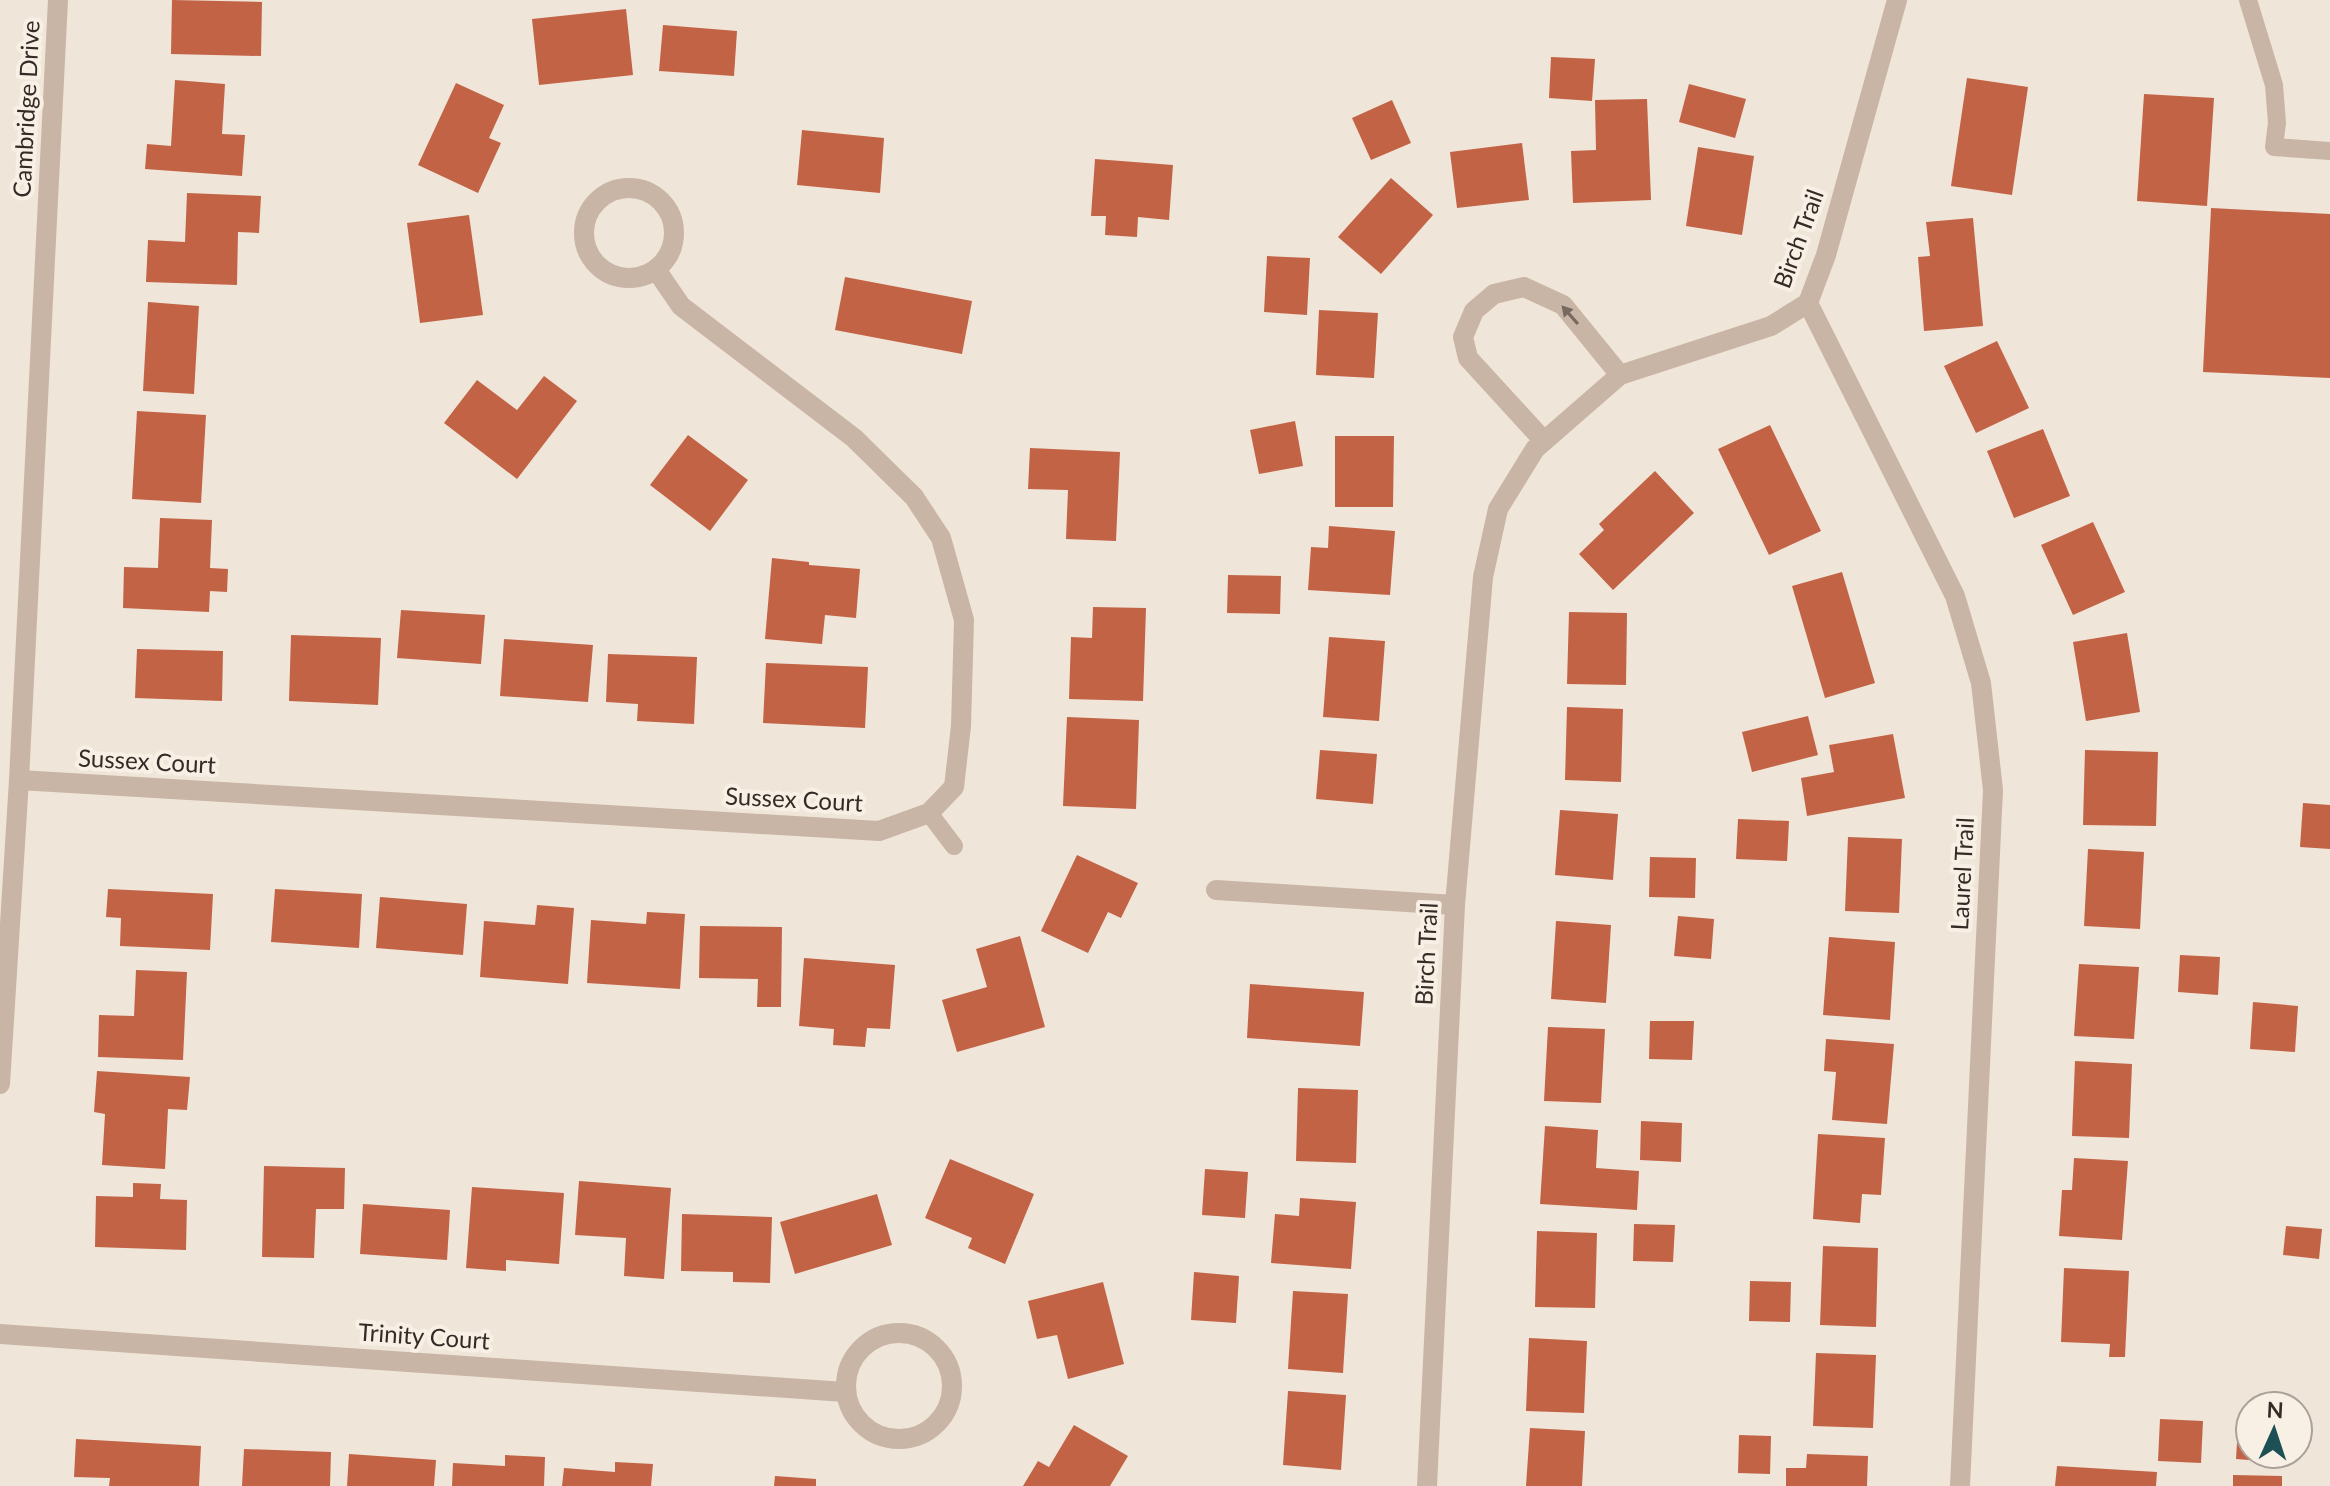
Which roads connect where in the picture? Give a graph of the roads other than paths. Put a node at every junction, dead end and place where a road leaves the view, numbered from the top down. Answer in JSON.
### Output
{"nodes":[{"id":1,"x":58,"y":0,"type":"edge"},
{"id":2,"x":1897,"y":0,"type":"edge"},
{"id":3,"x":2248,"y":0,"type":"edge"},
{"id":4,"x":2330,"y":151,"type":"edge"},
{"id":5,"x":657,"y":271,"type":"junction"},
{"id":6,"x":1808,"y":303,"type":"junction"},
{"id":7,"x":1620,"y":375,"type":"junction"},
{"id":8,"x":1544,"y":441,"type":"junction"},
{"id":9,"x":19,"y":780,"type":"junction"},
{"id":10,"x":929,"y":813,"type":"junction"},
{"id":11,"x":954,"y":846,"type":"dead end"},
{"id":12,"x":1216,"y":890,"type":"dead end"},
{"id":13,"x":1455,"y":905,"type":"junction"},
{"id":14,"x":0,"y":1084,"type":"edge"},
{"id":15,"x":0,"y":1334,"type":"edge"},
{"id":16,"x":845,"y":1392,"type":"junction"},
{"id":17,"x":1427,"y":1486,"type":"edge"},
{"id":18,"x":1960,"y":1486,"type":"edge"}],
"edges":[{"from":1,"to":9,"type":"street","name":"Cambridge Drive"},
{"from":2,"to":6,"type":"street","name":"Birch Trail"},
{"from":3,"to":4,"type":"lane"},
{"from":5,"to":5,"type":"street"},
{"from":5,"to":10,"type":"street","name":"Sussex Court"},
{"from":6,"to":7,"type":"street","name":"Birch Trail"},
{"from":6,"to":18,"type":"street","name":"Laurel Trail"},
{"from":7,"to":8,"type":"street","name":"Birch Trail"},
{"from":7,"to":8,"type":"street","one_way":true},
{"from":8,"to":13,"type":"street","name":"Birch Trail"},
{"from":9,"to":10,"type":"street","name":"Sussex Court"},
{"from":9,"to":14,"type":"street","name":"Cambridge Drive"},
{"from":10,"to":11,"type":"lane"},
{"from":12,"to":13,"type":"street"},
{"from":13,"to":17,"type":"street","name":"Birch Trail"},
{"from":15,"to":16,"type":"street","name":"Trinity Court"},
{"from":16,"to":16,"type":"street"}]}
